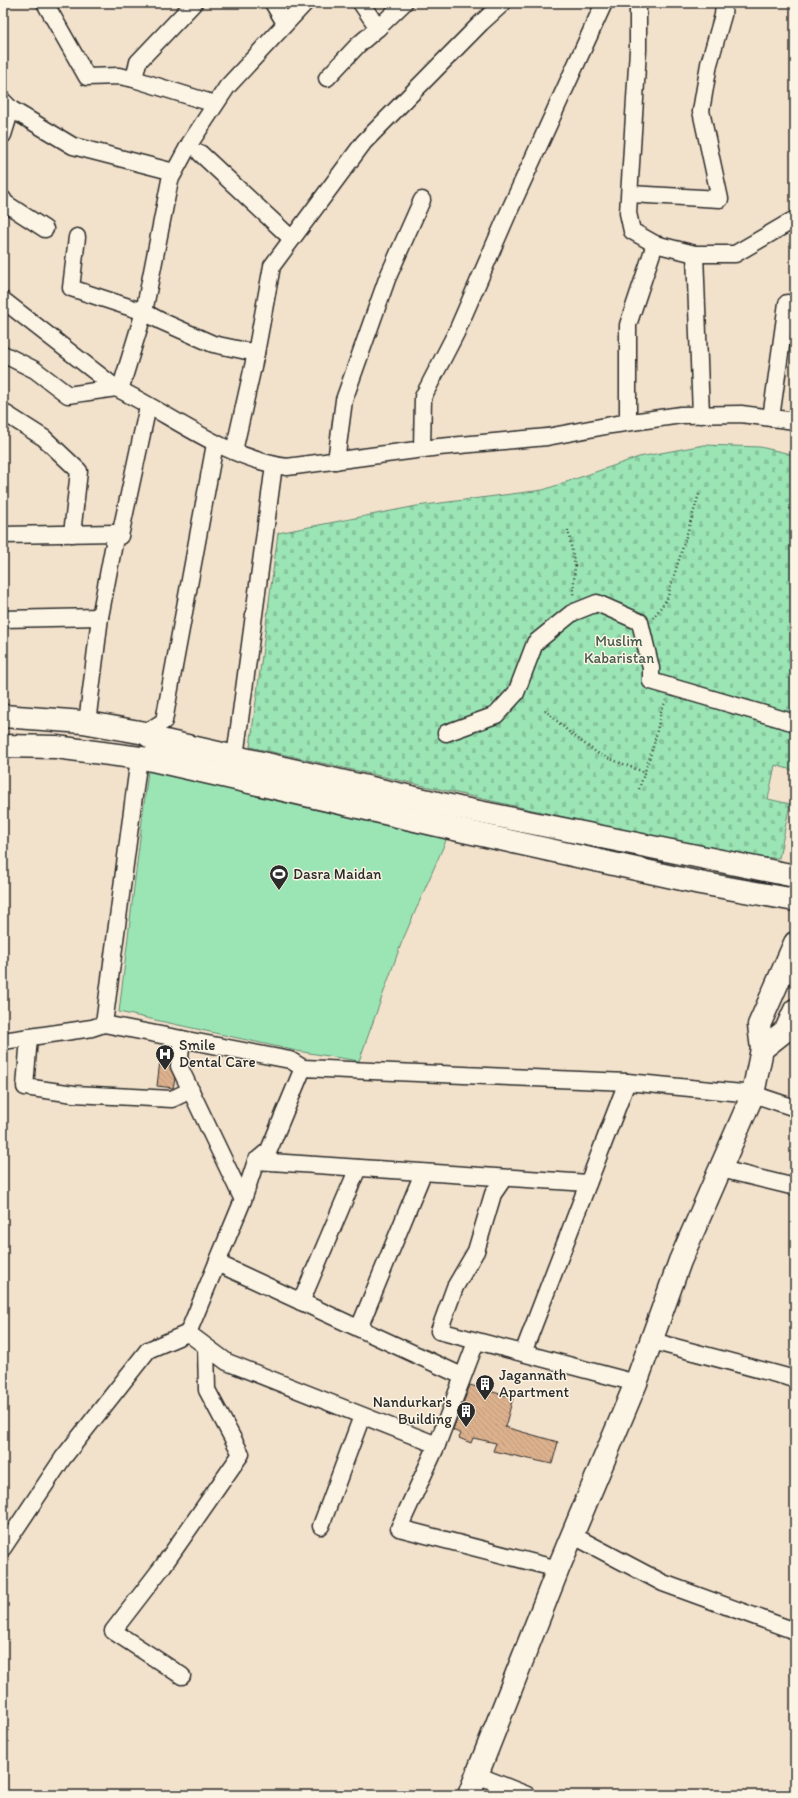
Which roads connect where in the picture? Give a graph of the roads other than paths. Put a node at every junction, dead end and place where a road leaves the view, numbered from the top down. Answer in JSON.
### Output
{"nodes":[{"id":1,"x":45,"y":3,"type":"edge"},
{"id":2,"x":194,"y":3,"type":"edge"},
{"id":3,"x":273,"y":3,"type":"edge"},
{"id":4,"x":305,"y":3,"type":"edge"},
{"id":5,"x":361,"y":3,"type":"edge"},
{"id":6,"x":404,"y":3,"type":"edge"},
{"id":7,"x":503,"y":3,"type":"edge"},
{"id":8,"x":604,"y":3,"type":"edge"},
{"id":9,"x":638,"y":3,"type":"edge"},
{"id":10,"x":724,"y":3,"type":"edge"},
{"id":11,"x":285,"y":23,"type":"junction"},
{"id":12,"x":378,"y":28,"type":"junction"},
{"id":13,"x":326,"y":78,"type":"dead end"},
{"id":14,"x":134,"y":79,"type":"junction"},
{"id":15,"x":215,"y":104,"type":"junction"},
{"id":16,"x":7,"y":105,"type":"edge"},
{"id":17,"x":3,"y":135,"type":"edge"},
{"id":18,"x":200,"y":153,"type":"dead end"},
{"id":19,"x":174,"y":172,"type":"junction"},
{"id":20,"x":630,"y":194,"type":"junction"},
{"id":21,"x":3,"y":199,"type":"edge"},
{"id":22,"x":422,"y":200,"type":"dead end"},
{"id":23,"x":795,"y":219,"type":"edge"},
{"id":24,"x":45,"y":229,"type":"dead end"},
{"id":25,"x":77,"y":237,"type":"dead end"},
{"id":26,"x":292,"y":239,"type":"junction"},
{"id":27,"x":655,"y":244,"type":"junction"},
{"id":28,"x":695,"y":254,"type":"junction"},
{"id":29,"x":3,"y":300,"type":"edge"},
{"id":30,"x":787,"y":303,"type":"dead end"},
{"id":31,"x":144,"y":312,"type":"junction"},
{"id":32,"x":256,"y":353,"type":"junction"},
{"id":33,"x":3,"y":354,"type":"edge"},
{"id":34,"x":116,"y":388,"type":"junction"},
{"id":35,"x":148,"y":406,"type":"junction"},
{"id":36,"x":3,"y":412,"type":"edge"},
{"id":37,"x":701,"y":415,"type":"junction"},
{"id":38,"x":771,"y":418,"type":"junction"},
{"id":39,"x":795,"y":421,"type":"edge"},
{"id":40,"x":628,"y":422,"type":"junction"},
{"id":41,"x":216,"y":444,"type":"junction"},
{"id":42,"x":422,"y":449,"type":"junction"},
{"id":43,"x":234,"y":450,"type":"junction"},
{"id":44,"x":336,"y":460,"type":"junction"},
{"id":45,"x":274,"y":465,"type":"junction"},
{"id":46,"x":116,"y":533,"type":"junction"},
{"id":47,"x":72,"y":534,"type":"junction"},
{"id":48,"x":3,"y":535,"type":"edge"},
{"id":49,"x":100,"y":617,"type":"junction"},
{"id":50,"x":3,"y":619,"type":"edge"},
{"id":51,"x":3,"y":716,"type":"edge"},
{"id":52,"x":795,"y":722,"type":"edge"},
{"id":53,"x":87,"y":723,"type":"junction"},
{"id":54,"x":145,"y":733,"type":"junction"},
{"id":55,"x":446,"y":733,"type":"dead end"},
{"id":56,"x":3,"y":746,"type":"edge"},
{"id":57,"x":235,"y":757,"type":"junction"},
{"id":58,"x":139,"y":758,"type":"junction"},
{"id":59,"x":512,"y":819,"type":"junction"},
{"id":60,"x":510,"y":841,"type":"junction"},
{"id":61,"x":795,"y":876,"type":"edge"},
{"id":62,"x":795,"y":900,"type":"edge"},
{"id":63,"x":795,"y":943,"type":"edge"},
{"id":64,"x":795,"y":1010,"type":"edge"},
{"id":65,"x":104,"y":1024,"type":"junction"},
{"id":66,"x":29,"y":1037,"type":"junction"},
{"id":67,"x":182,"y":1039,"type":"junction"},
{"id":68,"x":3,"y":1041,"type":"edge"},
{"id":69,"x":762,"y":1049,"type":"junction"},
{"id":70,"x":302,"y":1068,"type":"junction"},
{"id":71,"x":627,"y":1082,"type":"junction"},
{"id":72,"x":191,"y":1090,"type":"junction"},
{"id":73,"x":753,"y":1094,"type":"junction"},
{"id":74,"x":795,"y":1108,"type":"edge"},
{"id":75,"x":256,"y":1161,"type":"junction"},
{"id":76,"x":358,"y":1168,"type":"junction"},
{"id":77,"x":721,"y":1169,"type":"junction"},
{"id":78,"x":423,"y":1173,"type":"junction"},
{"id":79,"x":504,"y":1178,"type":"junction"},
{"id":80,"x":588,"y":1183,"type":"junction"},
{"id":81,"x":795,"y":1187,"type":"edge"},
{"id":82,"x":243,"y":1200,"type":"junction"},
{"id":83,"x":217,"y":1263,"type":"junction"},
{"id":84,"x":301,"y":1302,"type":"junction"},
{"id":85,"x":359,"y":1328,"type":"junction"},
{"id":86,"x":188,"y":1333,"type":"junction"},
{"id":87,"x":652,"y":1341,"type":"junction"},
{"id":88,"x":476,"y":1342,"type":"junction"},
{"id":89,"x":206,"y":1347,"type":"junction"},
{"id":90,"x":522,"y":1353,"type":"junction"},
{"id":91,"x":462,"y":1376,"type":"junction"},
{"id":92,"x":795,"y":1379,"type":"edge"},
{"id":93,"x":636,"y":1383,"type":"junction"},
{"id":94,"x":362,"y":1416,"type":"junction"},
{"id":95,"x":437,"y":1445,"type":"junction"},
{"id":96,"x":321,"y":1526,"type":"dead end"},
{"id":97,"x":572,"y":1536,"type":"junction"},
{"id":98,"x":3,"y":1548,"type":"edge"},
{"id":99,"x":558,"y":1568,"type":"junction"},
{"id":100,"x":795,"y":1631,"type":"edge"},
{"id":101,"x":182,"y":1676,"type":"dead end"},
{"id":102,"x":477,"y":1775,"type":"junction"},
{"id":103,"x":469,"y":1795,"type":"edge"},
{"id":104,"x":527,"y":1795,"type":"edge"}],
"edges":[{"from":1,"to":14,"type":"street"},
{"from":2,"to":14,"type":"street"},
{"from":3,"to":11,"type":"street"},
{"from":4,"to":11,"type":"street"},
{"from":5,"to":12,"type":"street"},
{"from":6,"to":12,"type":"street"},
{"from":7,"to":26,"type":"street"},
{"from":8,"to":42,"type":"street"},
{"from":9,"to":20,"type":"street"},
{"from":10,"to":20,"type":"street"},
{"from":11,"to":15,"type":"street"},
{"from":12,"to":13,"type":"street"},
{"from":14,"to":15,"type":"street"},
{"from":15,"to":19,"type":"street"},
{"from":16,"to":17,"type":"street"},
{"from":16,"to":19,"type":"street"},
{"from":18,"to":26,"type":"street"},
{"from":19,"to":31,"type":"street"},
{"from":20,"to":27,"type":"street"},
{"from":21,"to":24,"type":"street"},
{"from":22,"to":44,"type":"street"},
{"from":23,"to":28,"type":"street"},
{"from":25,"to":31,"type":"street"},
{"from":26,"to":32,"type":"street"},
{"from":27,"to":28,"type":"street"},
{"from":27,"to":40,"type":"street"},
{"from":28,"to":37,"type":"street"},
{"from":29,"to":34,"type":"street"},
{"from":30,"to":38,"type":"street"},
{"from":31,"to":32,"type":"street"},
{"from":31,"to":34,"type":"street"},
{"from":32,"to":43,"type":"street"},
{"from":33,"to":34,"type":"street"},
{"from":34,"to":35,"type":"street"},
{"from":35,"to":41,"type":"street"},
{"from":35,"to":46,"type":"street"},
{"from":36,"to":47,"type":"street"},
{"from":37,"to":38,"type":"street"},
{"from":37,"to":40,"type":"street"},
{"from":38,"to":39,"type":"street"},
{"from":40,"to":42,"type":"street"},
{"from":41,"to":43,"type":"street"},
{"from":41,"to":54,"type":"street"},
{"from":42,"to":44,"type":"street"},
{"from":43,"to":45,"type":"street"},
{"from":44,"to":45,"type":"street"},
{"from":45,"to":57,"type":"street"},
{"from":46,"to":47,"type":"street"},
{"from":46,"to":49,"type":"street"},
{"from":47,"to":48,"type":"street"},
{"from":49,"to":50,"type":"street"},
{"from":49,"to":53,"type":"street"},
{"from":51,"to":53,"type":"main road"},
{"from":52,"to":55,"type":"street"},
{"from":53,"to":54,"type":"main road"},
{"from":54,"to":57,"type":"main road"},
{"from":54,"to":58,"type":"main road"},
{"from":56,"to":58,"type":"main road"},
{"from":57,"to":59,"type":"main road"},
{"from":58,"to":60,"type":"main road"},
{"from":58,"to":65,"type":"street"},
{"from":59,"to":60,"type":"main road"},
{"from":59,"to":61,"type":"main road"},
{"from":60,"to":62,"type":"main road"},
{"from":63,"to":69,"type":"main road"},
{"from":64,"to":69,"type":"main road"},
{"from":65,"to":66,"type":"street"},
{"from":65,"to":67,"type":"street"},
{"from":66,"to":68,"type":"street"},
{"from":66,"to":72,"type":"street"},
{"from":67,"to":70,"type":"street"},
{"from":67,"to":72,"type":"street"},
{"from":69,"to":73,"type":"main road"},
{"from":70,"to":71,"type":"street"},
{"from":70,"to":75,"type":"street"},
{"from":71,"to":73,"type":"street"},
{"from":71,"to":80,"type":"street"},
{"from":72,"to":82,"type":"street"},
{"from":73,"to":74,"type":"street"},
{"from":73,"to":77,"type":"main road"},
{"from":75,"to":76,"type":"street"},
{"from":75,"to":82,"type":"street"},
{"from":76,"to":78,"type":"street"},
{"from":76,"to":84,"type":"street"},
{"from":77,"to":81,"type":"street"},
{"from":77,"to":87,"type":"main road"},
{"from":78,"to":79,"type":"street"},
{"from":78,"to":85,"type":"street"},
{"from":79,"to":80,"type":"street"},
{"from":79,"to":88,"type":"street"},
{"from":80,"to":90,"type":"street"},
{"from":82,"to":83,"type":"street"},
{"from":83,"to":84,"type":"street"},
{"from":83,"to":86,"type":"street"},
{"from":84,"to":85,"type":"street"},
{"from":85,"to":91,"type":"street"},
{"from":86,"to":89,"type":"street"},
{"from":86,"to":98,"type":"street"},
{"from":87,"to":92,"type":"street"},
{"from":87,"to":93,"type":"main road"},
{"from":88,"to":90,"type":"street"},
{"from":88,"to":91,"type":"street"},
{"from":89,"to":94,"type":"street"},
{"from":89,"to":101,"type":"street"},
{"from":90,"to":93,"type":"street"},
{"from":91,"to":95,"type":"street"},
{"from":93,"to":97,"type":"main road"},
{"from":94,"to":95,"type":"street"},
{"from":94,"to":96,"type":"street"},
{"from":95,"to":99,"type":"street"},
{"from":97,"to":99,"type":"main road"},
{"from":97,"to":100,"type":"street"},
{"from":99,"to":102,"type":"main road"},
{"from":102,"to":103,"type":"main road"},
{"from":102,"to":104,"type":"street"}]}
